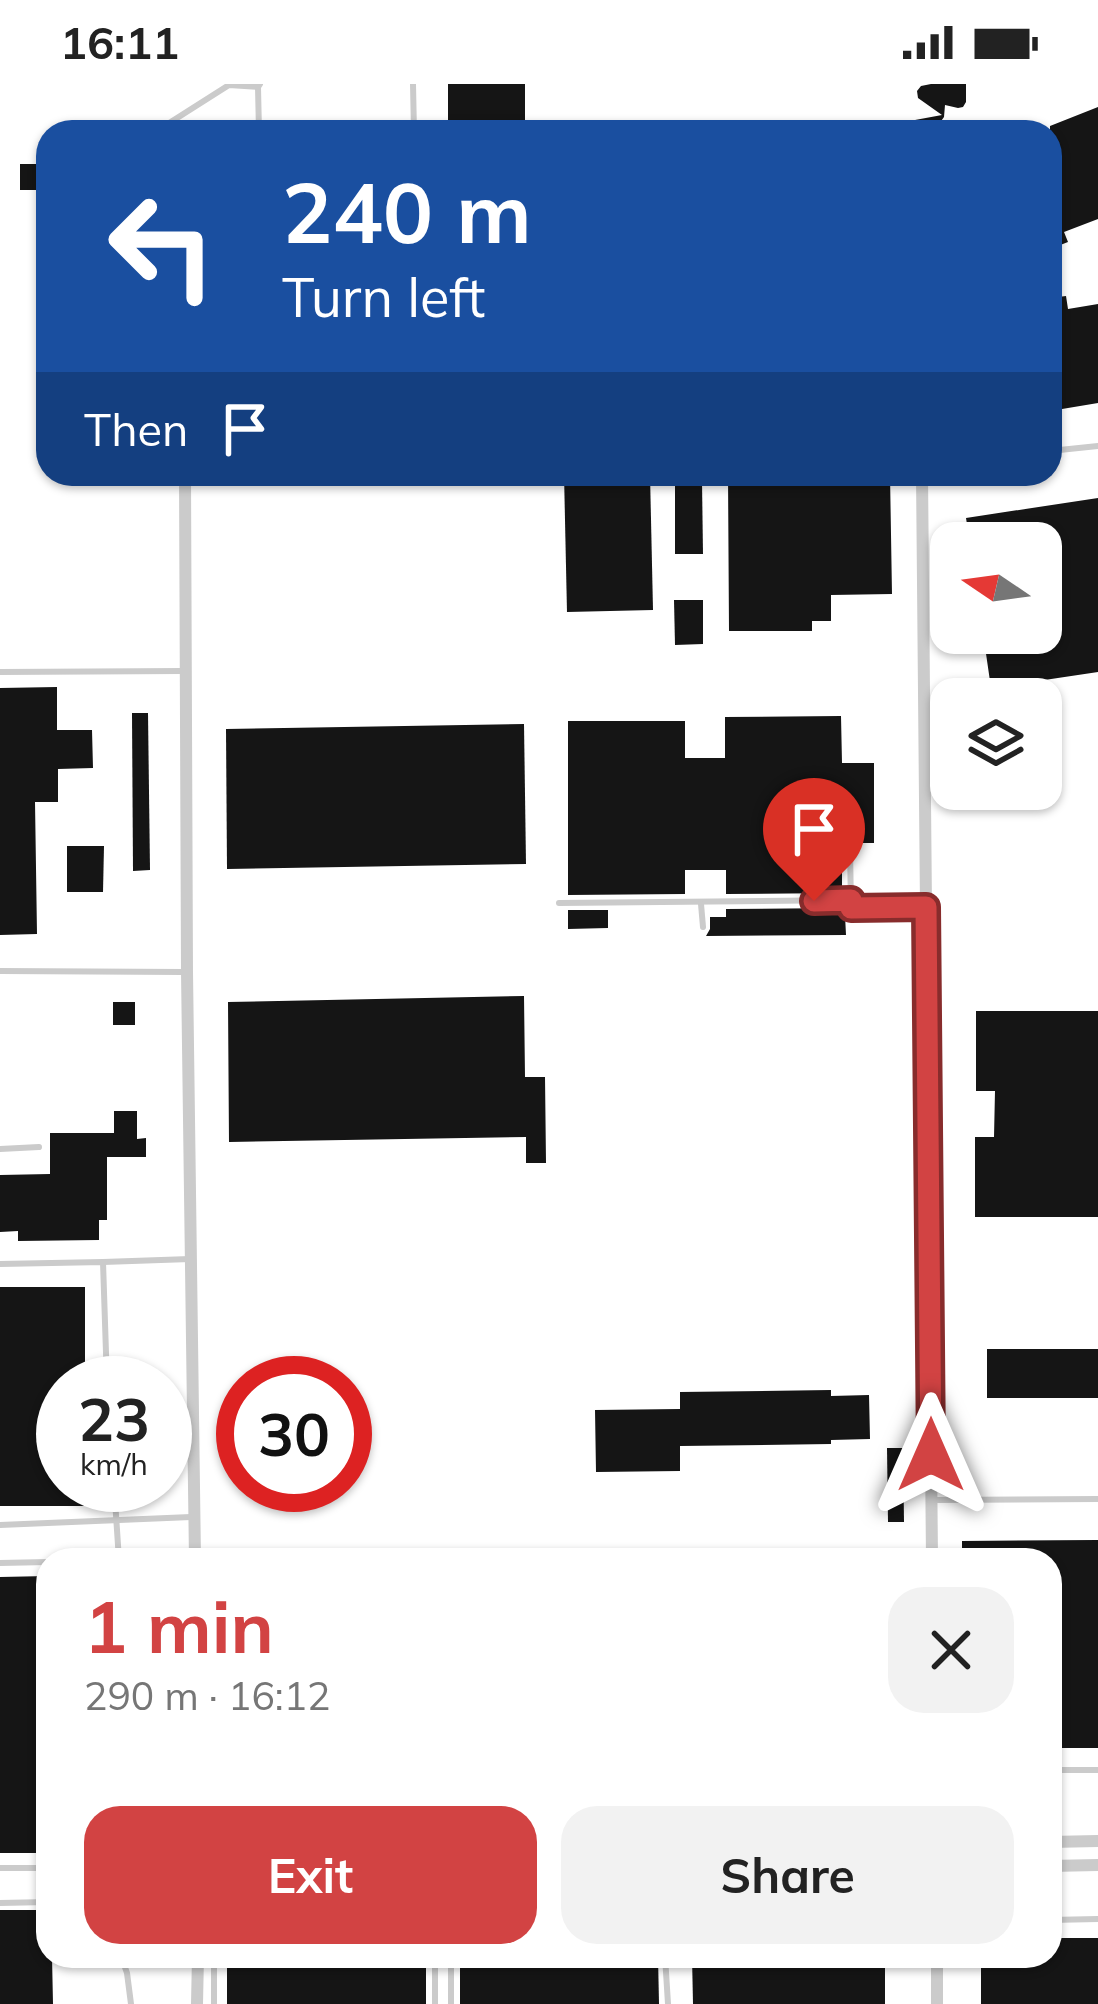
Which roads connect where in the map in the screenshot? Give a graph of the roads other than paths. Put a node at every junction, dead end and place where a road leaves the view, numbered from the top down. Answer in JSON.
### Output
{"nodes":[{"id":1,"x":413,"y":84,"type":"edge"},
{"id":2,"x":259,"y":86,"type":"edge"},
{"id":3,"x":174,"y":120,"type":"edge"},
{"id":4,"x":259,"y":120,"type":"edge"},
{"id":5,"x":414,"y":120,"type":"edge"},
{"id":6,"x":1098,"y":446,"type":"edge"},
{"id":7,"x":1062,"y":450,"type":"edge"},
{"id":8,"x":185,"y":486,"type":"edge"},
{"id":9,"x":922,"y":486,"type":"edge"},
{"id":10,"x":187,"y":671,"type":"junction"},
{"id":11,"x":0,"y":672,"type":"edge"},
{"id":12,"x":850,"y":849,"type":"dead end"},
{"id":13,"x":851,"y":900,"type":"junction"},
{"id":14,"x":559,"y":903,"type":"dead end"},
{"id":15,"x":701,"y":904,"type":"junction"},
{"id":16,"x":926,"y":907,"type":"junction"},
{"id":17,"x":703,"y":927,"type":"dead end"},
{"id":18,"x":0,"y":971,"type":"edge"},
{"id":19,"x":187,"y":972,"type":"junction"},
{"id":20,"x":39,"y":1147,"type":"dead end"},
{"id":21,"x":0,"y":1149,"type":"edge"},
{"id":22,"x":191,"y":1259,"type":"junction"},
{"id":23,"x":104,"y":1262,"type":"junction"},
{"id":24,"x":0,"y":1264,"type":"edge"},
{"id":25,"x":106,"y":1356,"type":"edge"},
{"id":26,"x":1098,"y":1499,"type":"edge"},
{"id":27,"x":931,"y":1501,"type":"junction"},
{"id":28,"x":117,"y":1512,"type":"edge"},
{"id":29,"x":195,"y":1517,"type":"junction"},
{"id":30,"x":118,"y":1521,"type":"junction"},
{"id":31,"x":0,"y":1525,"type":"edge"},
{"id":32,"x":119,"y":1548,"type":"edge"},
{"id":33,"x":195,"y":1548,"type":"edge"},
{"id":34,"x":932,"y":1548,"type":"edge"},
{"id":35,"x":36,"y":1562,"type":"edge"},
{"id":36,"x":0,"y":1563,"type":"edge"},
{"id":37,"x":1062,"y":1770,"type":"edge"},
{"id":38,"x":1098,"y":1770,"type":"edge"},
{"id":39,"x":1098,"y":1841,"type":"edge"},
{"id":40,"x":1062,"y":1842,"type":"edge"},
{"id":41,"x":1098,"y":1865,"type":"edge"},
{"id":42,"x":1062,"y":1866,"type":"edge"},
{"id":43,"x":0,"y":1868,"type":"edge"},
{"id":44,"x":36,"y":1868,"type":"edge"},
{"id":45,"x":0,"y":1903,"type":"edge"},
{"id":46,"x":36,"y":1903,"type":"edge"},
{"id":47,"x":1098,"y":1919,"type":"edge"},
{"id":48,"x":1062,"y":1920,"type":"edge"},
{"id":49,"x":126,"y":1968,"type":"edge"},
{"id":50,"x":198,"y":1968,"type":"edge"},
{"id":51,"x":214,"y":1968,"type":"edge"},
{"id":52,"x":435,"y":1968,"type":"edge"},
{"id":53,"x":451,"y":1968,"type":"edge"},
{"id":54,"x":666,"y":1968,"type":"edge"},
{"id":55,"x":937,"y":1968,"type":"edge"},
{"id":56,"x":131,"y":2004,"type":"edge"},
{"id":57,"x":197,"y":2004,"type":"edge"},
{"id":58,"x":214,"y":2004,"type":"edge"},
{"id":59,"x":435,"y":2004,"type":"edge"},
{"id":60,"x":451,"y":2004,"type":"edge"},
{"id":61,"x":668,"y":2004,"type":"edge"},
{"id":62,"x":937,"y":2004,"type":"edge"}],
"edges":[{"from":1,"to":5,"type":"lane"},
{"from":2,"to":3,"type":"lane"},
{"from":2,"to":4,"type":"lane"},
{"from":6,"to":7,"type":"lane"},
{"from":8,"to":10,"type":"street"},
{"from":9,"to":16,"type":"street"},
{"from":10,"to":11,"type":"lane"},
{"from":10,"to":19,"type":"street"},
{"from":12,"to":13,"type":"lane"},
{"from":13,"to":15,"type":"lane"},
{"from":13,"to":16,"type":"lane"},
{"from":14,"to":15,"type":"lane"},
{"from":15,"to":17,"type":"lane"},
{"from":16,"to":27,"type":"street"},
{"from":18,"to":19,"type":"lane"},
{"from":19,"to":22,"type":"street"},
{"from":20,"to":21,"type":"lane"},
{"from":22,"to":23,"type":"lane"},
{"from":22,"to":29,"type":"street"},
{"from":23,"to":24,"type":"lane"},
{"from":23,"to":25,"type":"lane"},
{"from":26,"to":27,"type":"lane"},
{"from":27,"to":34,"type":"street"},
{"from":28,"to":30,"type":"lane"},
{"from":29,"to":30,"type":"lane"},
{"from":29,"to":33,"type":"street"},
{"from":30,"to":31,"type":"lane"},
{"from":30,"to":32,"type":"lane"},
{"from":35,"to":36,"type":"lane"},
{"from":37,"to":38,"type":"lane"},
{"from":39,"to":40,"type":"street"},
{"from":41,"to":42,"type":"street"},
{"from":43,"to":44,"type":"lane"},
{"from":45,"to":46,"type":"lane"},
{"from":47,"to":48,"type":"lane"},
{"from":49,"to":56,"type":"lane"},
{"from":50,"to":57,"type":"street"},
{"from":51,"to":58,"type":"lane"},
{"from":52,"to":59,"type":"lane"},
{"from":53,"to":60,"type":"lane"},
{"from":54,"to":61,"type":"lane"},
{"from":55,"to":62,"type":"street"}]}
